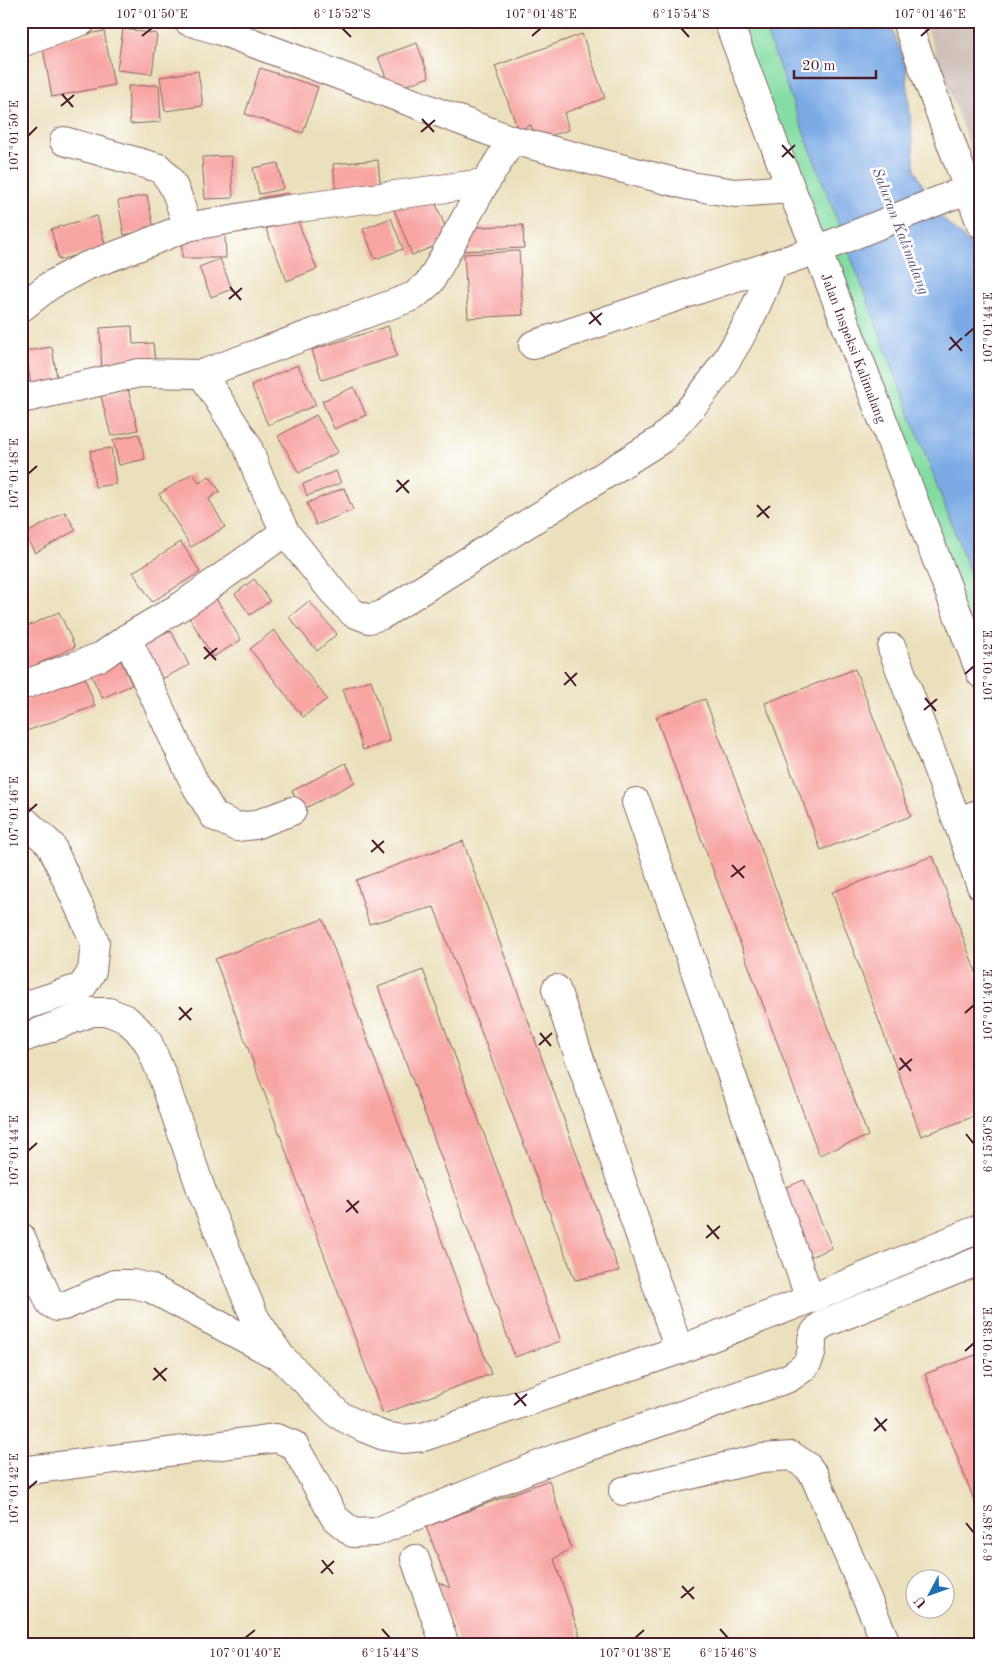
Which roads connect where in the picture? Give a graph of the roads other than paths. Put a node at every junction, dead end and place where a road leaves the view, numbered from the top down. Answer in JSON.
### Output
{"nodes":[{"id":1,"x":82,"y":21,"type":"edge"},
{"id":2,"x":188,"y":21,"type":"edge"},
{"id":3,"x":728,"y":21,"type":"edge"},
{"id":4,"x":906,"y":21,"type":"edge"},
{"id":5,"x":221,"y":26,"type":"edge"},
{"id":6,"x":21,"y":43,"type":"edge"},
{"id":7,"x":512,"y":140,"type":"junction"},
{"id":8,"x":64,"y":141,"type":"dead end"},
{"id":9,"x":485,"y":183,"type":"junction"},
{"id":10,"x":791,"y":189,"type":"junction"},
{"id":11,"x":957,"y":194,"type":"junction"},
{"id":12,"x":981,"y":224,"type":"edge"},
{"id":13,"x":187,"y":227,"type":"junction"},
{"id":14,"x":826,"y":246,"type":"junction"},
{"id":15,"x":773,"y":264,"type":"junction"},
{"id":16,"x":21,"y":308,"type":"edge"},
{"id":17,"x":533,"y":345,"type":"dead end"},
{"id":18,"x":202,"y":374,"type":"junction"},
{"id":19,"x":21,"y":399,"type":"edge"},
{"id":20,"x":286,"y":532,"type":"junction"},
{"id":21,"x":127,"y":638,"type":"junction"},
{"id":22,"x":892,"y":648,"type":"dead end"},
{"id":23,"x":981,"y":674,"type":"edge"},
{"id":24,"x":21,"y":686,"type":"edge"},
{"id":25,"x":636,"y":802,"type":"dead end"},
{"id":26,"x":292,"y":811,"type":"dead end"},
{"id":27,"x":969,"y":817,"type":"edge"},
{"id":28,"x":21,"y":818,"type":"edge"},
{"id":29,"x":981,"y":886,"type":"edge"},
{"id":30,"x":556,"y":989,"type":"dead end"},
{"id":31,"x":21,"y":1007,"type":"edge"},
{"id":32,"x":21,"y":1039,"type":"edge"},
{"id":33,"x":981,"y":1228,"type":"edge"},
{"id":34,"x":21,"y":1237,"type":"edge"},
{"id":35,"x":981,"y":1260,"type":"edge"},
{"id":36,"x":810,"y":1299,"type":"junction"},
{"id":37,"x":678,"y":1350,"type":"junction"},
{"id":38,"x":281,"y":1357,"type":"junction"},
{"id":39,"x":21,"y":1471,"type":"edge"},
{"id":40,"x":623,"y":1491,"type":"dead end"},
{"id":41,"x":415,"y":1559,"type":"dead end"},
{"id":42,"x":882,"y":1643,"type":"edge"},
{"id":43,"x":445,"y":1645,"type":"edge"}],
"edges":[{"from":1,"to":6,"type":"street"},
{"from":2,"to":5,"type":"street"},
{"from":3,"to":10,"type":"street","name":"Jalan Inspeksi Kalimalang"},
{"from":4,"to":11,"type":"street"},
{"from":5,"to":7,"type":"street"},
{"from":7,"to":9,"type":"street"},
{"from":7,"to":10,"type":"street"},
{"from":8,"to":13,"type":"street"},
{"from":9,"to":13,"type":"street"},
{"from":9,"to":18,"type":"street"},
{"from":10,"to":14,"type":"street","name":"Jalan Inspeksi Kalimalang"},
{"from":11,"to":12,"type":"street"},
{"from":11,"to":14,"type":"street"},
{"from":13,"to":16,"type":"street"},
{"from":14,"to":15,"type":"street"},
{"from":14,"to":23,"type":"street","name":"Jalan Inspeksi Kalimalang"},
{"from":15,"to":17,"type":"street"},
{"from":15,"to":20,"type":"street"},
{"from":18,"to":19,"type":"street"},
{"from":18,"to":20,"type":"street"},
{"from":20,"to":21,"type":"street"},
{"from":21,"to":24,"type":"street"},
{"from":21,"to":26,"type":"street"},
{"from":22,"to":27,"type":"street"},
{"from":25,"to":36,"type":"street"},
{"from":27,"to":29,"type":"street"},
{"from":28,"to":31,"type":"street"},
{"from":30,"to":37,"type":"street"},
{"from":32,"to":38,"type":"street"},
{"from":33,"to":36,"type":"street"},
{"from":34,"to":38,"type":"street"},
{"from":35,"to":39,"type":"street"},
{"from":36,"to":37,"type":"street"},
{"from":37,"to":38,"type":"street"},
{"from":40,"to":42,"type":"street"},
{"from":41,"to":43,"type":"street"}]}
